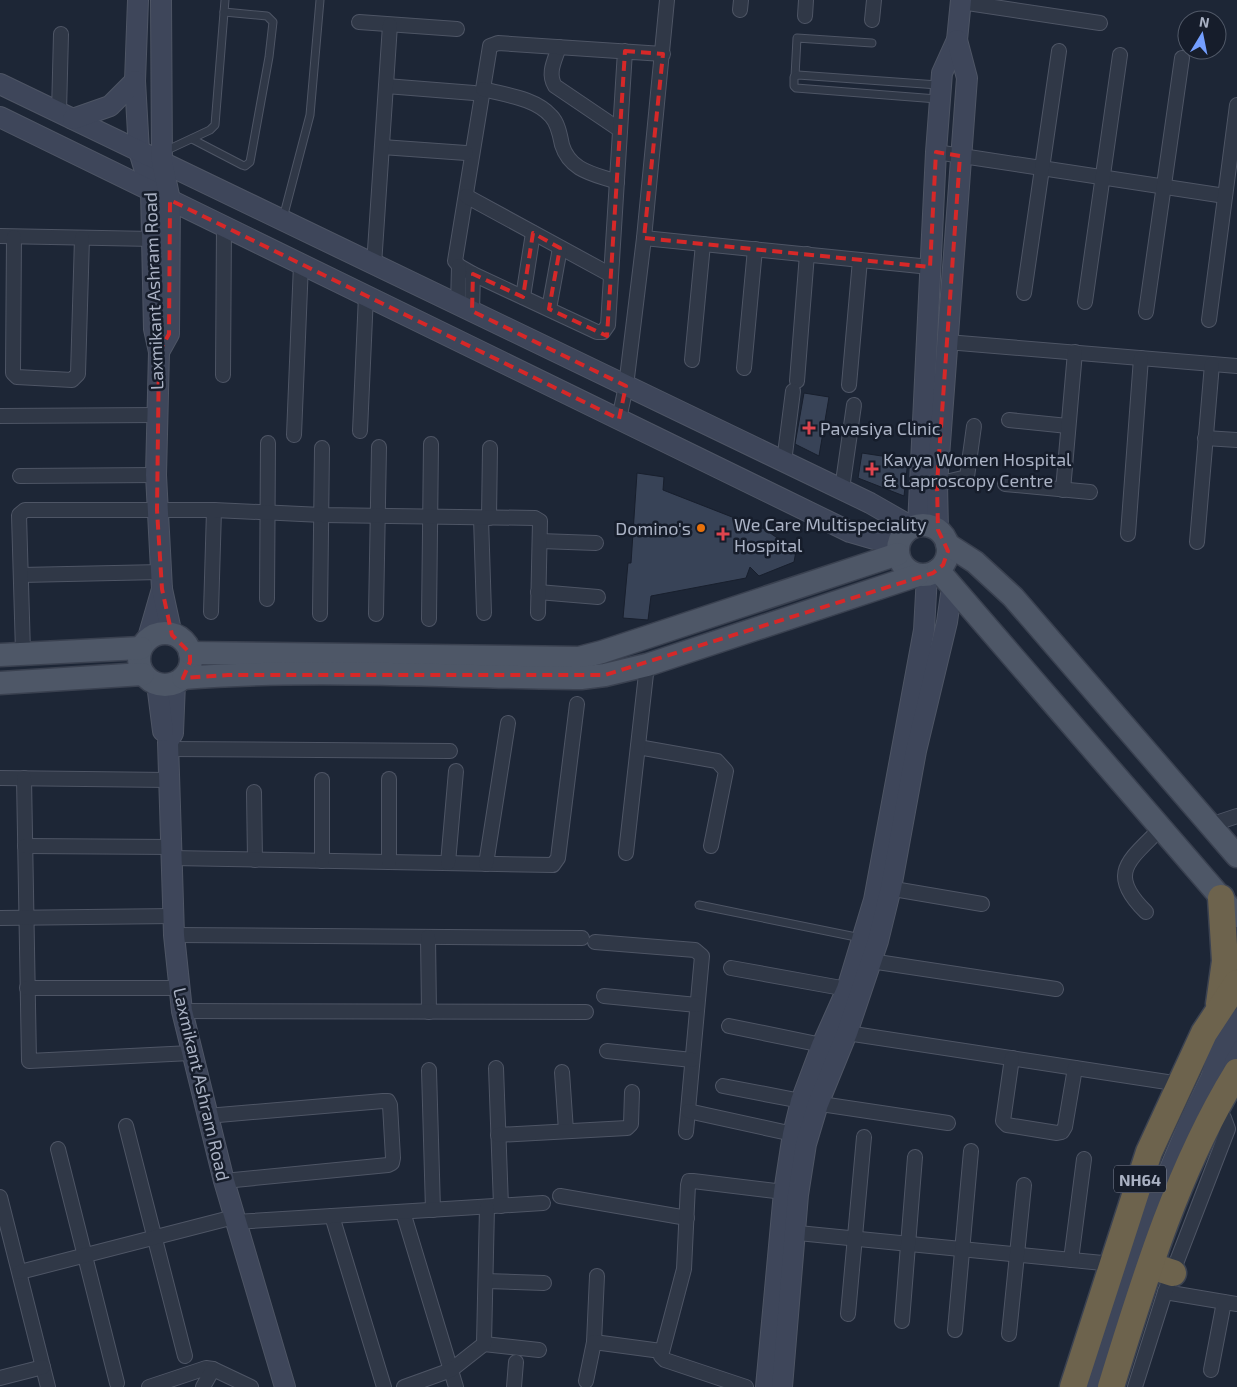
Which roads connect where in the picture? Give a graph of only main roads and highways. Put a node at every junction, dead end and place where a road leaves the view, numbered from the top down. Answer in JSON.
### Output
{"nodes":[{"id":1,"x":929,"y":531,"type":"junction"},
{"id":2,"x":898,"y":550,"type":"junction"},
{"id":3,"x":934,"y":576,"type":"junction"},
{"id":4,"x":144,"y":644,"type":"junction"},
{"id":5,"x":190,"y":653,"type":"junction"},
{"id":6,"x":0,"y":655,"type":"edge"},
{"id":7,"x":165,"y":680,"type":"junction"},
{"id":8,"x":0,"y":683,"type":"edge"},
{"id":9,"x":1237,"y":856,"type":"edge"},
{"id":10,"x":1229,"y":907,"type":"edge"},
{"id":11,"x":1237,"y":983,"type":"edge"},
{"id":12,"x":1227,"y":1016,"type":"edge"},
{"id":13,"x":1230,"y":1076,"type":"edge"},
{"id":14,"x":1094,"y":1387,"type":"edge"}],
"edges":[{"from":1,"to":2,"type":"main road"},
{"from":1,"to":3,"type":"main road"},
{"from":1,"to":9,"type":"main road"},
{"from":2,"to":3,"type":"main road"},
{"from":2,"to":5,"type":"main road"},
{"from":3,"to":7,"type":"main road"},
{"from":3,"to":10,"type":"main road"},
{"from":4,"to":5,"type":"main road"},
{"from":4,"to":6,"type":"main road"},
{"from":4,"to":7,"type":"main road"},
{"from":5,"to":7,"type":"main road"},
{"from":7,"to":8,"type":"main road"},
{"from":10,"to":12,"type":"highway"},
{"from":11,"to":12,"type":"highway","number":"NH64"},
{"from":12,"to":14,"type":"highway","number":"NH64"},
{"from":13,"to":14,"type":"highway","number":"NH64"}]}
